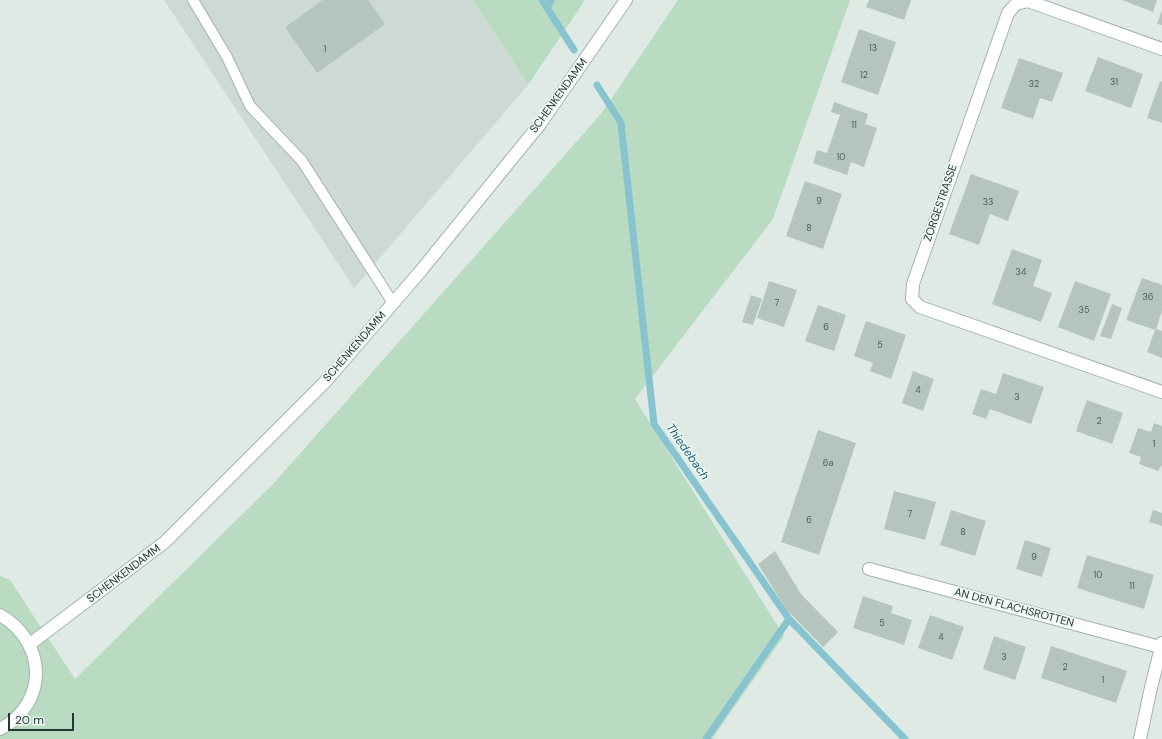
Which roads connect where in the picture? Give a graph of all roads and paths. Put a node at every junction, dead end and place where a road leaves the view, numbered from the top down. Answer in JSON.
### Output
{"nodes":[{"id":1,"x":193,"y":0,"type":"edge"},
{"id":2,"x":626,"y":0,"type":"edge"},
{"id":3,"x":1162,"y":49,"type":"edge"},
{"id":4,"x":393,"y":303,"type":"junction"},
{"id":5,"x":1162,"y":392,"type":"edge"},
{"id":6,"x":868,"y":569,"type":"dead end"},
{"id":7,"x":0,"y":615,"type":"edge"},
{"id":8,"x":30,"y":644,"type":"junction"},
{"id":9,"x":1161,"y":645,"type":"edge"},
{"id":10,"x":0,"y":729,"type":"edge"},
{"id":11,"x":1140,"y":739,"type":"edge"}],
"edges":[{"from":1,"to":4,"type":"lane"},
{"from":2,"to":4,"type":"street","name":"SCHENKENDAMM"},
{"from":3,"to":5,"type":"street","name":"ZORGESTRASSE"},
{"from":4,"to":8,"type":"street","name":"SCHENKENDAMM"},
{"from":6,"to":9,"type":"street","name":"AN DEN FLACHSROTTEN"},
{"from":7,"to":8,"type":"street"},
{"from":8,"to":10,"type":"street"},
{"from":9,"to":11,"type":"street"}]}
